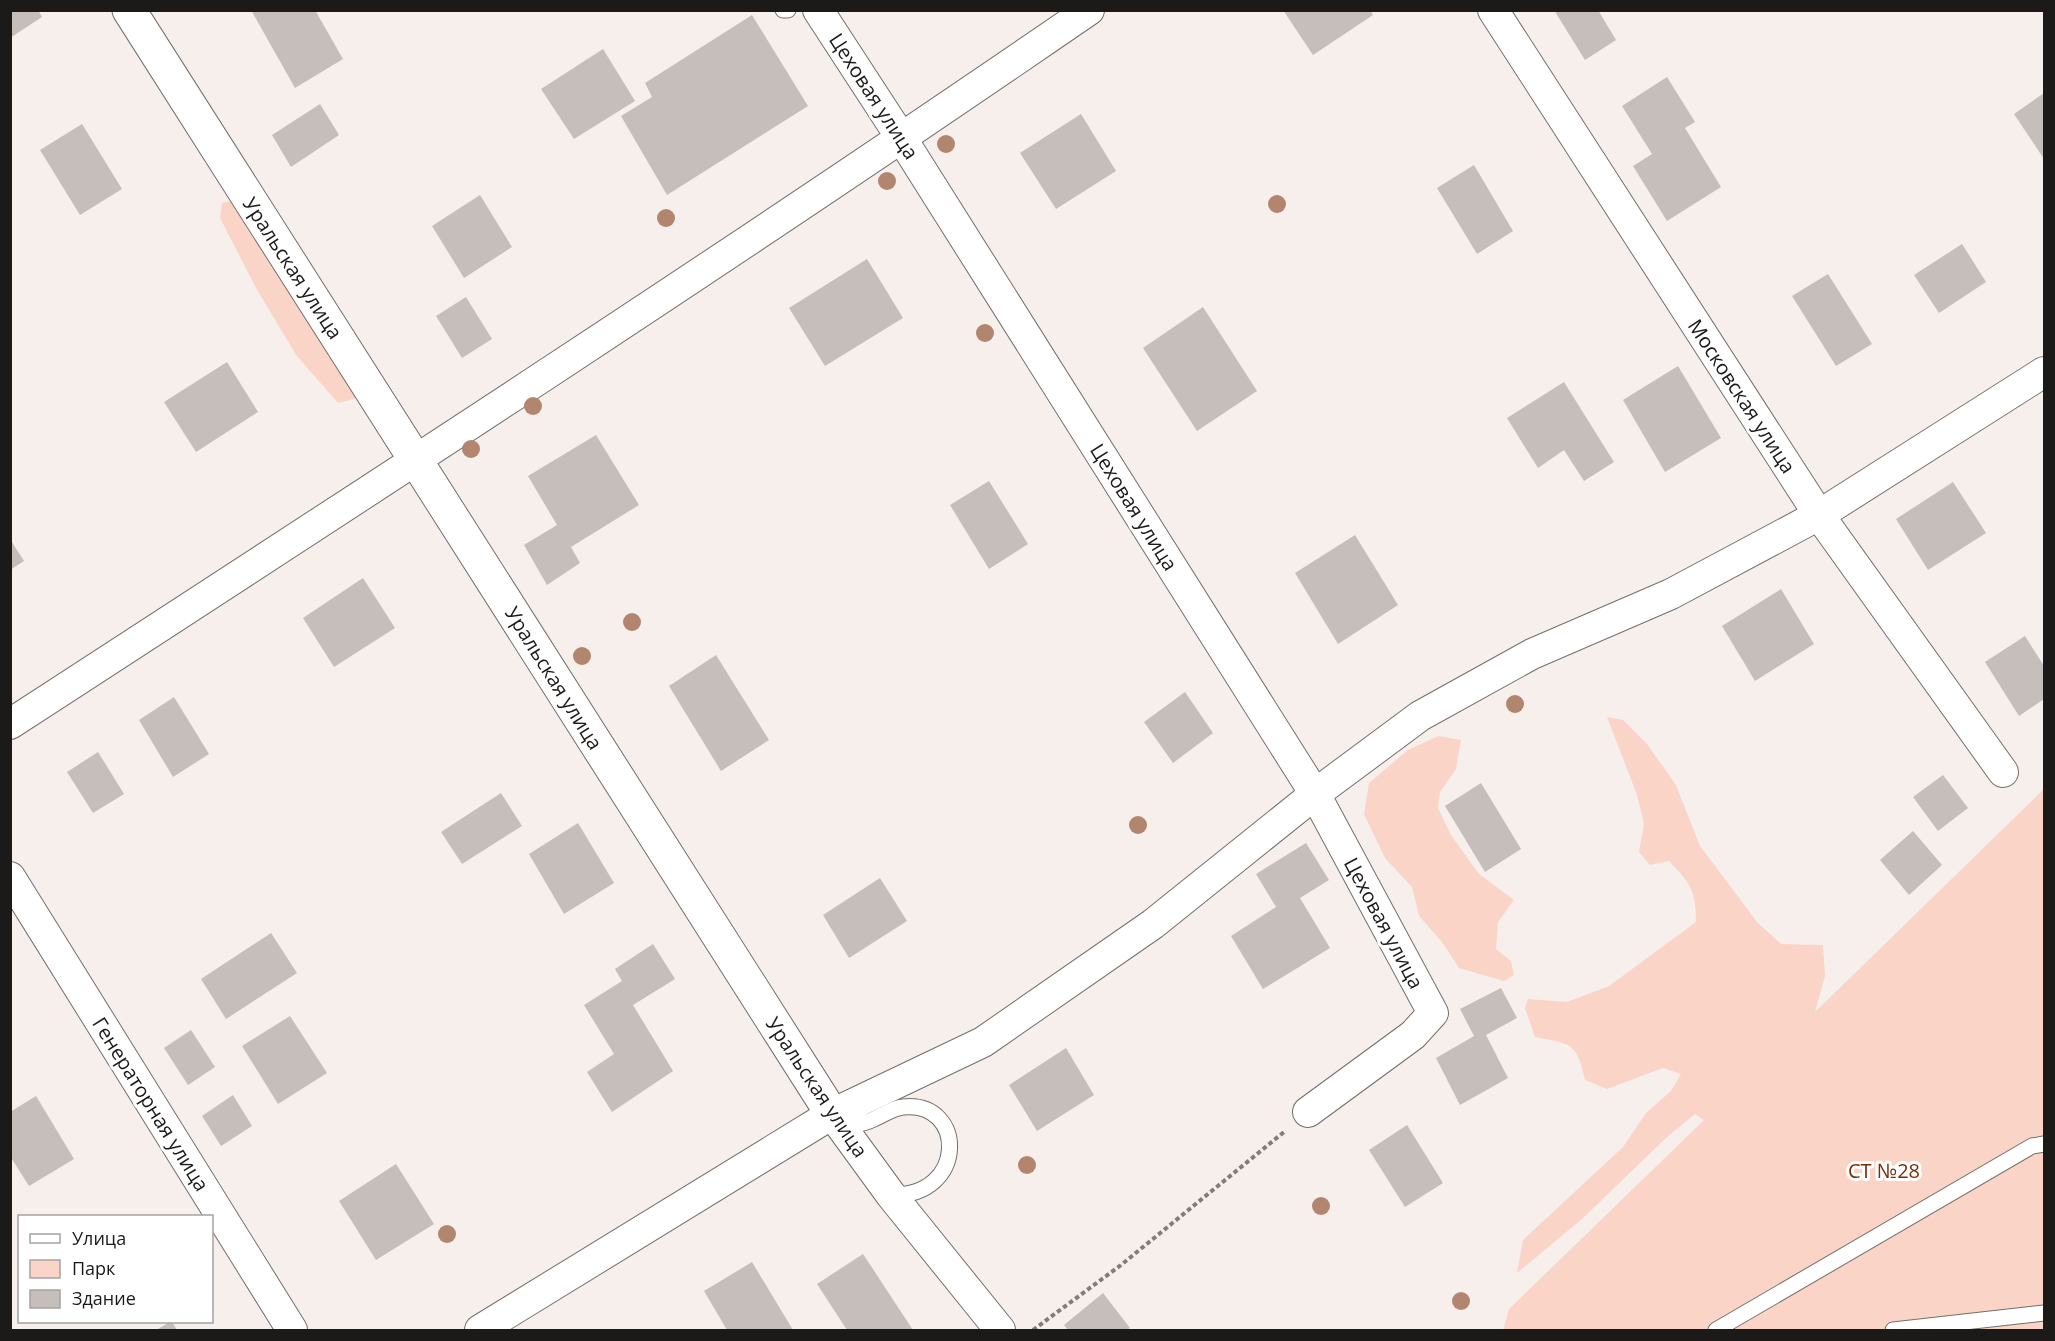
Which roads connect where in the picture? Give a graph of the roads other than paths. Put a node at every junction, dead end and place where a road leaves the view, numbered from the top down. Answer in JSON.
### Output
{"nodes":[{"id":1,"x":129,"y":10,"type":"edge"},
{"id":2,"x":783,"y":10,"type":"edge"},
{"id":3,"x":788,"y":10,"type":"edge"},
{"id":4,"x":818,"y":10,"type":"edge"},
{"id":5,"x":1089,"y":10,"type":"edge"},
{"id":6,"x":1493,"y":10,"type":"edge"},
{"id":7,"x":902,"y":139,"type":"junction"},
{"id":8,"x":2044,"y":372,"type":"edge"},
{"id":9,"x":416,"y":461,"type":"junction"},
{"id":10,"x":1819,"y":515,"type":"junction"},
{"id":11,"x":10,"y":724,"type":"edge"},
{"id":12,"x":2003,"y":772,"type":"dead end"},
{"id":13,"x":1315,"y":794,"type":"junction"},
{"id":14,"x":10,"y":877,"type":"edge"},
{"id":15,"x":1308,"y":1112,"type":"road end"},
{"id":16,"x":832,"y":1114,"type":"junction"},
{"id":17,"x":2044,"y":1131,"type":"edge"},
{"id":18,"x":2038,"y":1145,"type":"edge"},
{"id":19,"x":891,"y":1195,"type":"junction"},
{"id":20,"x":2044,"y":1313,"type":"edge"},
{"id":21,"x":292,"y":1330,"type":"edge"},
{"id":22,"x":480,"y":1330,"type":"edge"},
{"id":23,"x":1000,"y":1330,"type":"edge"},
{"id":24,"x":1716,"y":1330,"type":"edge"},
{"id":25,"x":1893,"y":1330,"type":"edge"}],
"edges":[{"from":1,"to":9,"type":"street","name":"Уральская улица"},
{"from":2,"to":3,"type":"lane"},
{"from":4,"to":7,"type":"street","name":"Цеховая улица"},
{"from":5,"to":7,"type":"street"},
{"from":6,"to":10,"type":"street","name":"Московская улица"},
{"from":7,"to":9,"type":"street"},
{"from":7,"to":13,"type":"street","name":"Цеховая улица"},
{"from":8,"to":10,"type":"street"},
{"from":9,"to":11,"type":"street"},
{"from":9,"to":16,"type":"street","name":"Уральская улица"},
{"from":10,"to":12,"type":"street","name":"Московская улица"},
{"from":10,"to":13,"type":"street"},
{"from":13,"to":15,"type":"street","name":"Цеховая улица"},
{"from":13,"to":16,"type":"street"},
{"from":14,"to":21,"type":"street","name":"Генераторная улица"},
{"from":16,"to":19,"type":"street","name":"Уральская улица"},
{"from":16,"to":19,"type":"lane"},
{"from":16,"to":22,"type":"street"},
{"from":17,"to":18,"type":"lane"},
{"from":18,"to":24,"type":"lane"},
{"from":19,"to":23,"type":"street","name":"Уральская улица"},
{"from":20,"to":25,"type":"lane"}]}
